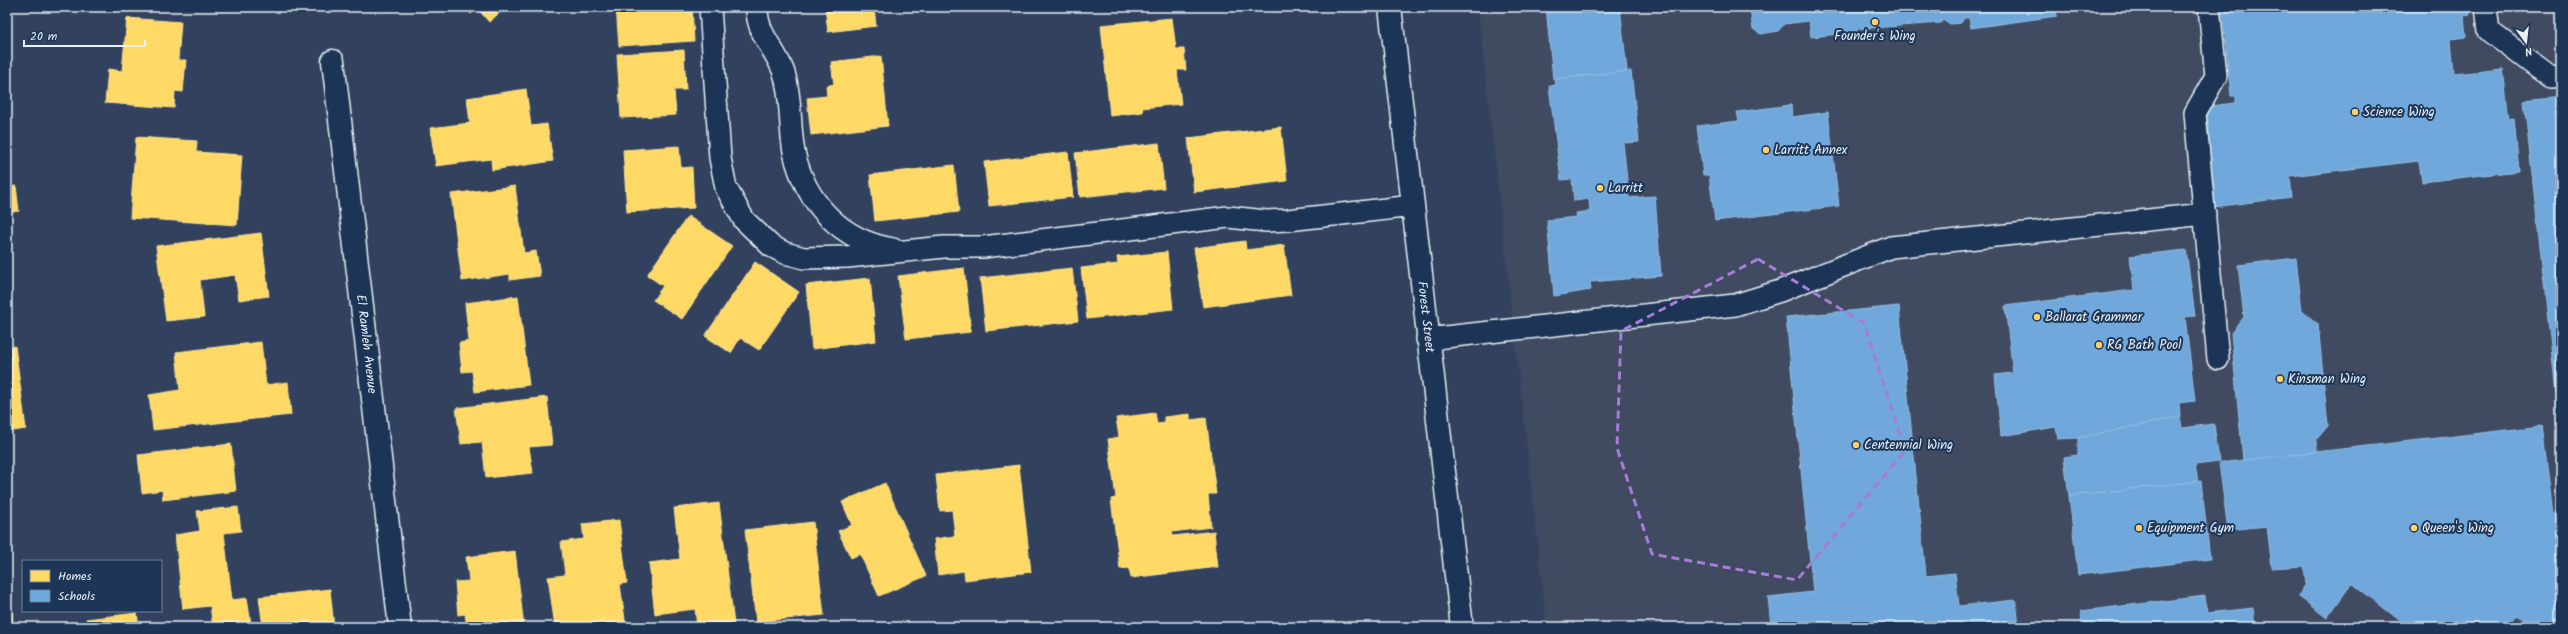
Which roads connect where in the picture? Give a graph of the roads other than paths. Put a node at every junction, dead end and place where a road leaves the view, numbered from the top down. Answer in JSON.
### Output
{"nodes":[{"id":1,"x":710,"y":7,"type":"edge"},
{"id":2,"x":757,"y":7,"type":"edge"},
{"id":3,"x":1390,"y":7,"type":"edge"},
{"id":4,"x":2209,"y":7,"type":"edge"},
{"id":5,"x":2486,"y":7,"type":"edge"},
{"id":6,"x":332,"y":61,"type":"dead end"},
{"id":7,"x":2561,"y":76,"type":"edge"},
{"id":8,"x":1413,"y":206,"type":"junction"},
{"id":9,"x":2205,"y":214,"type":"junction"},
{"id":10,"x":906,"y":251,"type":"junction"},
{"id":11,"x":1427,"y":339,"type":"junction"},
{"id":12,"x":2218,"y":360,"type":"dead end"},
{"id":13,"x":400,"y":627,"type":"edge"},
{"id":14,"x":1462,"y":627,"type":"edge"}],
"edges":[{"from":1,"to":10,"type":"lane"},
{"from":2,"to":10,"type":"lane"},
{"from":3,"to":8,"type":"street","name":"Forest Street"},
{"from":4,"to":9,"type":"lane"},
{"from":5,"to":7,"type":"lane"},
{"from":6,"to":13,"type":"street","name":"El Ramleh Avenue"},
{"from":8,"to":10,"type":"lane"},
{"from":8,"to":11,"type":"street","name":"Forest Street"},
{"from":9,"to":11,"type":"lane"},
{"from":9,"to":12,"type":"lane"},
{"from":11,"to":14,"type":"street","name":"Forest Street"}]}
